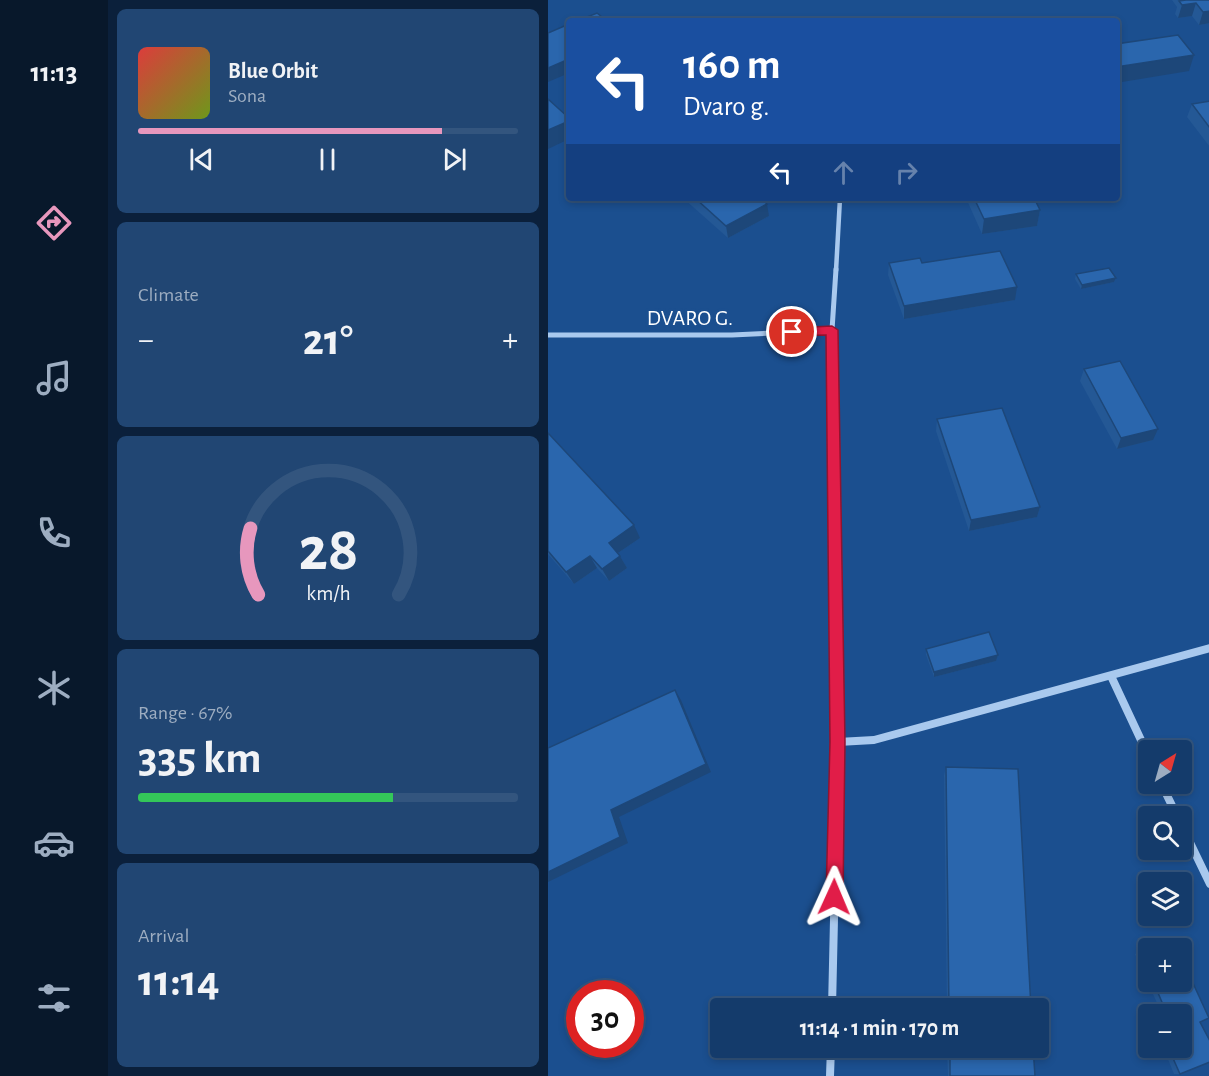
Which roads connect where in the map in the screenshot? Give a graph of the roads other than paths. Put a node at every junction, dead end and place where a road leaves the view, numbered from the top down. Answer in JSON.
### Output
{"nodes":[{"id":1,"x":840,"y":201,"type":"edge"},
{"id":2,"x":832,"y":330,"type":"junction"},
{"id":3,"x":548,"y":335,"type":"edge"},
{"id":4,"x":1210,"y":648,"type":"edge"},
{"id":5,"x":1110,"y":676,"type":"junction"},
{"id":6,"x":1141,"y":740,"type":"edge"},
{"id":7,"x":838,"y":742,"type":"junction"},
{"id":8,"x":1192,"y":847,"type":"edge"},
{"id":9,"x":1210,"y":884,"type":"edge"},
{"id":10,"x":832,"y":998,"type":"edge"},
{"id":11,"x":831,"y":1058,"type":"edge"},
{"id":12,"x":830,"y":1076,"type":"edge"}],
"edges":[{"from":1,"to":2,"type":"street"},
{"from":2,"to":3,"type":"street","name":"DVARO G."},
{"from":2,"to":7,"type":"street"},
{"from":4,"to":5,"type":"street"},
{"from":5,"to":6,"type":"street"},
{"from":5,"to":7,"type":"street"},
{"from":7,"to":10,"type":"street"},
{"from":8,"to":9,"type":"street"},
{"from":11,"to":12,"type":"street"}]}
